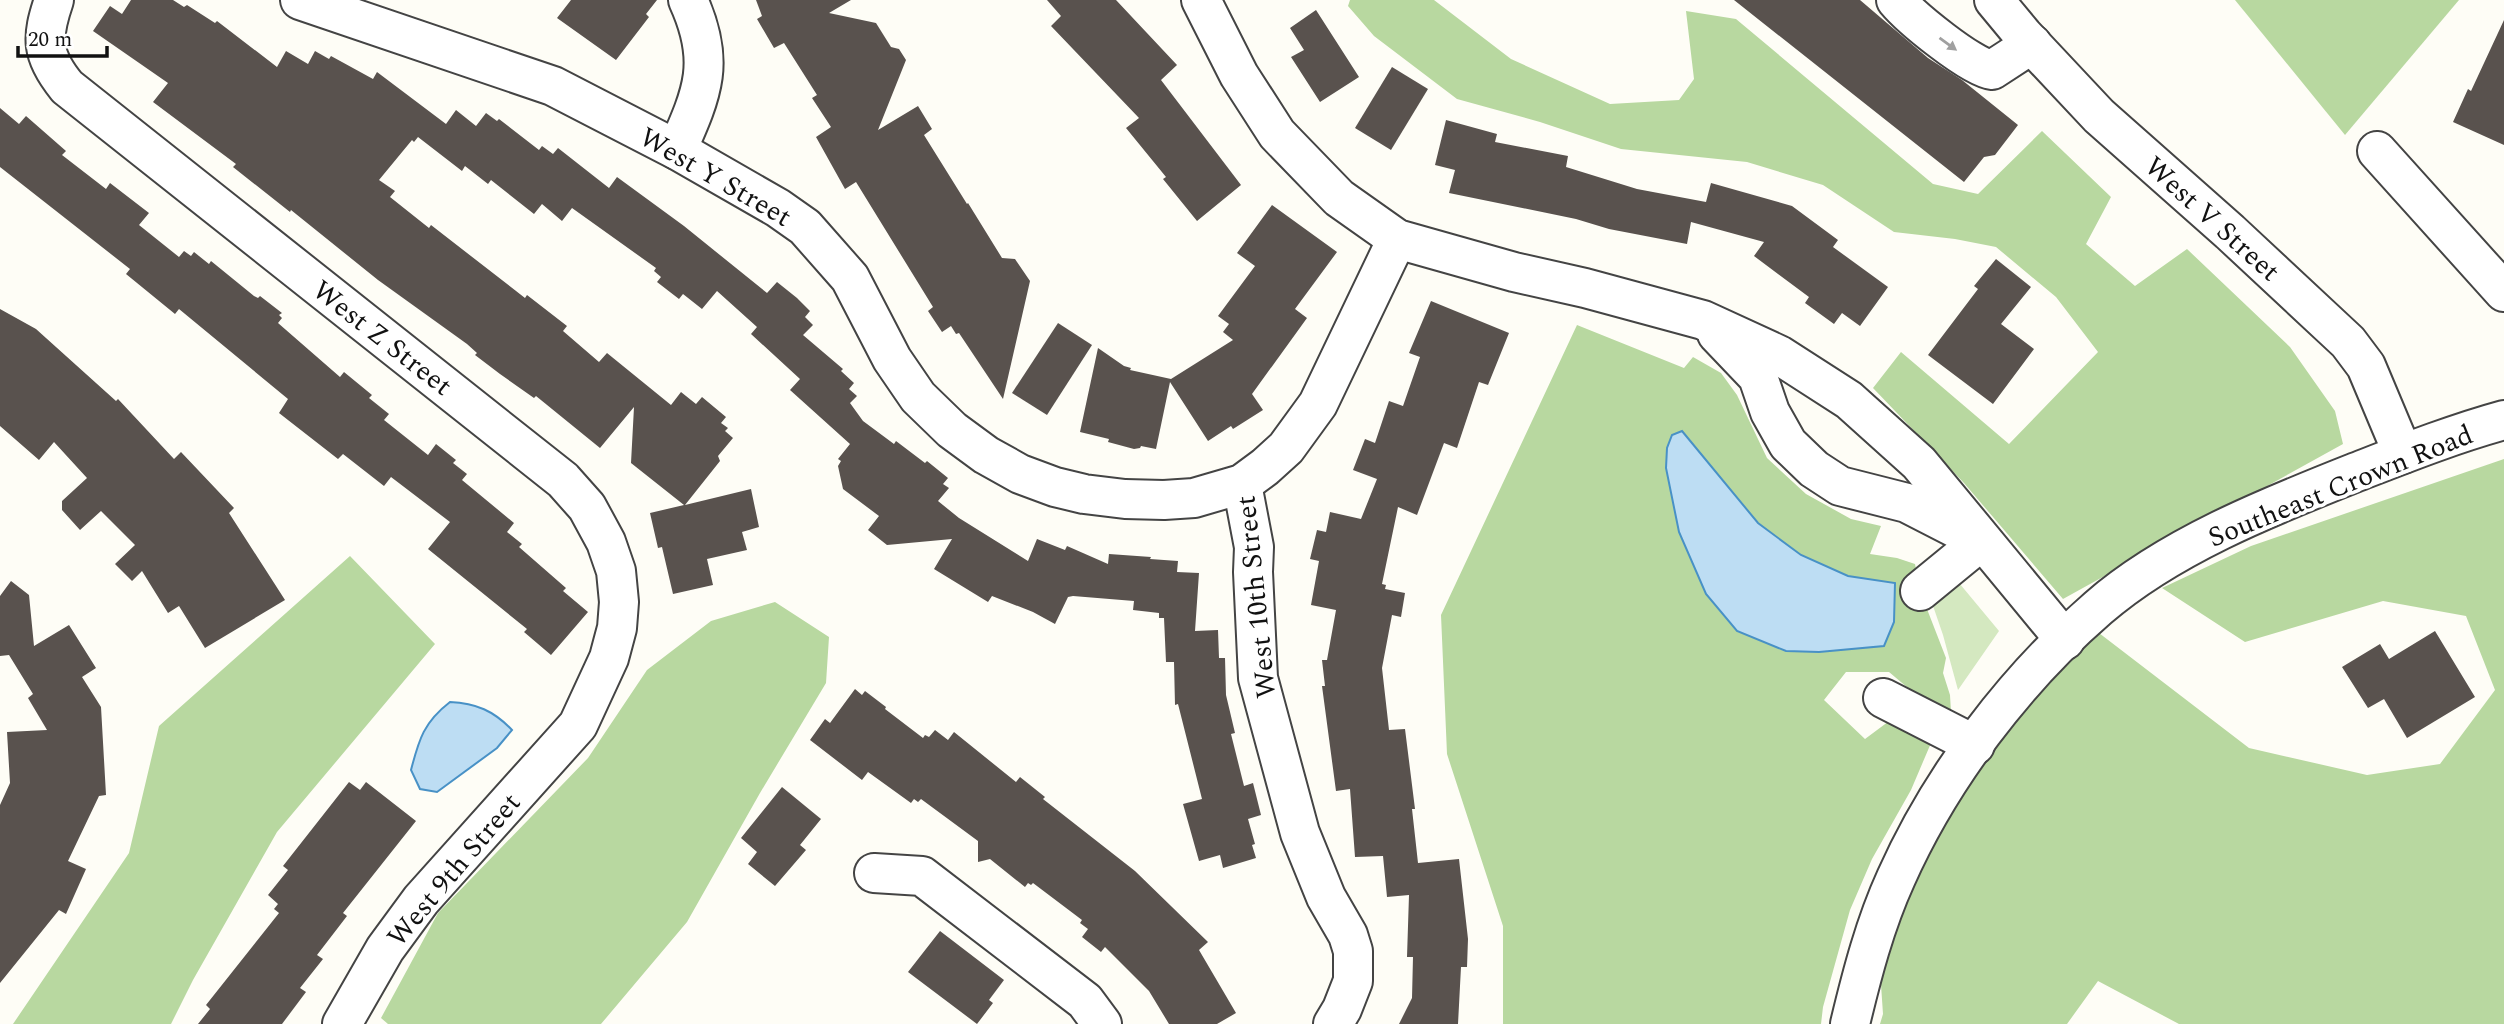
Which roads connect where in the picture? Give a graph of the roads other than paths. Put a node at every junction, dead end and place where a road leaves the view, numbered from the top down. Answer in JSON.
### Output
{"nodes":[{"id":1,"x":54,"y":0,"type":"edge"},
{"id":2,"x":300,"y":0,"type":"edge"},
{"id":3,"x":688,"y":0,"type":"edge"},
{"id":4,"x":1201,"y":0,"type":"edge"},
{"id":5,"x":1896,"y":0,"type":"edge"},
{"id":6,"x":1994,"y":0,"type":"edge"},
{"id":7,"x":2032,"y":44,"type":"junction"},
{"id":8,"x":677,"y":150,"type":"junction"},
{"id":9,"x":2377,"y":151,"type":"dead end"},
{"id":10,"x":1397,"y":239,"type":"junction"},
{"id":11,"x":2504,"y":292,"type":"edge"},
{"id":12,"x":1703,"y":320,"type":"junction"},
{"id":13,"x":2504,"y":420,"type":"edge"},
{"id":14,"x":2403,"y":454,"type":"junction"},
{"id":15,"x":1242,"y":484,"type":"junction"},
{"id":16,"x":1981,"y":541,"type":"junction"},
{"id":17,"x":1920,"y":591,"type":"dead end"},
{"id":18,"x":2065,"y":640,"type":"junction"},
{"id":19,"x":1884,"y":698,"type":"dead end"},
{"id":20,"x":578,"y":725,"type":"joint"},
{"id":21,"x":1975,"y":745,"type":"junction"},
{"id":22,"x":874,"y":873,"type":"dead end"},
{"id":23,"x":342,"y":1024,"type":"edge"},
{"id":24,"x":1102,"y":1024,"type":"edge"},
{"id":25,"x":1333,"y":1024,"type":"edge"},
{"id":26,"x":1850,"y":1024,"type":"edge"}],
"edges":[{"from":1,"to":20,"type":"street","name":"West Z Street"},
{"from":2,"to":8,"type":"street","name":"West Y Street"},
{"from":3,"to":8,"type":"street"},
{"from":4,"to":10,"type":"street"},
{"from":5,"to":7,"type":"street","one_way":true},
{"from":6,"to":7,"type":"street","name":"West V Street"},
{"from":7,"to":14,"type":"street","name":"West V Street"},
{"from":8,"to":15,"type":"street","name":"West Y Street"},
{"from":9,"to":11,"type":"street"},
{"from":10,"to":12,"type":"street"},
{"from":10,"to":15,"type":"street","name":"West 10th Street"},
{"from":12,"to":16,"type":"street"},
{"from":12,"to":16,"type":"street"},
{"from":13,"to":14,"type":"street","name":"Southeast Crown Road"},
{"from":14,"to":18,"type":"street","name":"Southeast Crown Road"},
{"from":15,"to":25,"type":"street","name":"West 10th Street"},
{"from":16,"to":17,"type":"street"},
{"from":16,"to":18,"type":"street"},
{"from":18,"to":21,"type":"street","name":"Southeast Crown Road"},
{"from":19,"to":21,"type":"street"},
{"from":20,"to":23,"type":"street","name":"West 9th Street"},
{"from":21,"to":26,"type":"street","name":"Southeast Crown Road"},
{"from":22,"to":24,"type":"street"}]}
